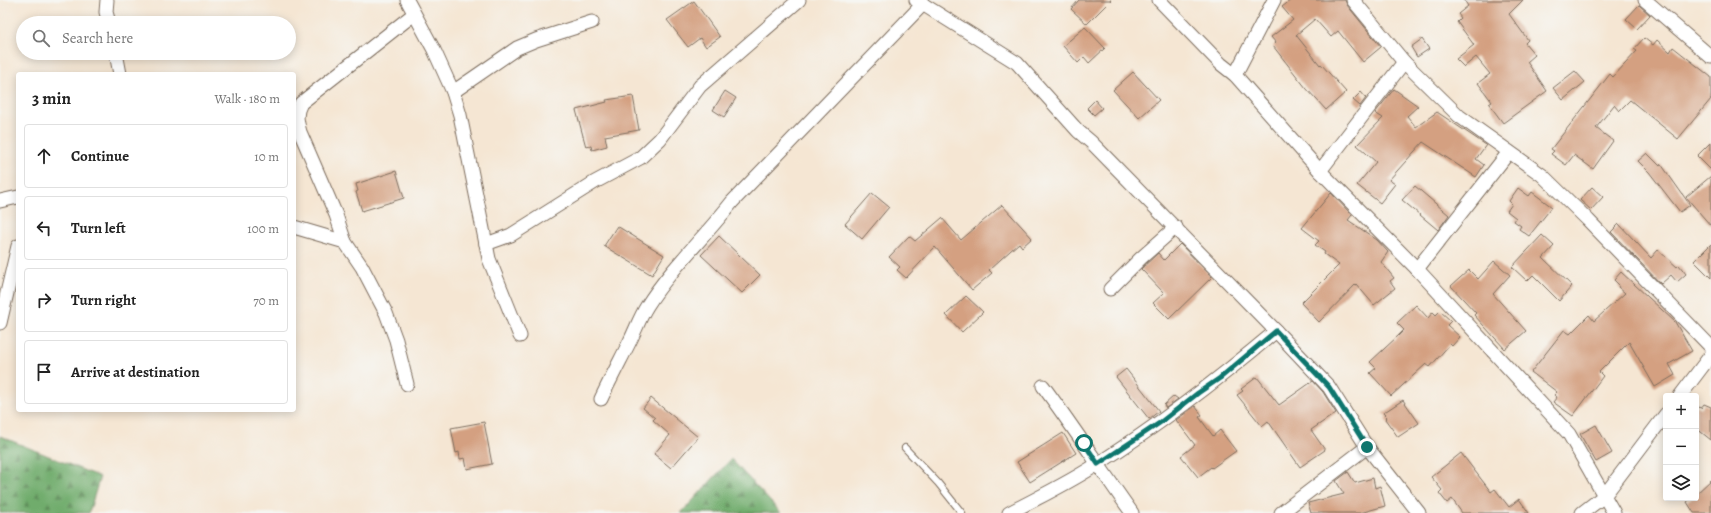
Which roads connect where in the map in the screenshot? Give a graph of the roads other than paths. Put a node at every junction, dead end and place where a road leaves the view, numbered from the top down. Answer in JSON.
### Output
{"nodes":[{"id":1,"x":107,"y":0,"type":"edge"},
{"id":2,"x":407,"y":0,"type":"edge"},
{"id":3,"x":799,"y":0,"type":"edge"},
{"id":4,"x":1159,"y":0,"type":"edge"},
{"id":5,"x":1274,"y":0,"type":"edge"},
{"id":6,"x":1353,"y":0,"type":"edge"},
{"id":7,"x":1645,"y":0,"type":"edge"},
{"id":8,"x":919,"y":2,"type":"edge"},
{"id":9,"x":414,"y":14,"type":"junction"},
{"id":10,"x":107,"y":16,"type":"edge"},
{"id":11,"x":592,"y":22,"type":"dead end"},
{"id":12,"x":1711,"y":57,"type":"edge"},
{"id":13,"x":117,"y":60,"type":"edge"},
{"id":14,"x":1404,"y":62,"type":"junction"},
{"id":15,"x":120,"y":72,"type":"edge"},
{"id":16,"x":1235,"y":75,"type":"junction"},
{"id":17,"x":453,"y":92,"type":"junction"},
{"id":18,"x":1509,"y":152,"type":"junction"},
{"id":19,"x":1320,"y":171,"type":"junction"},
{"id":20,"x":16,"y":197,"type":"edge"},
{"id":21,"x":0,"y":201,"type":"edge"},
{"id":22,"x":1176,"y":227,"type":"junction"},
{"id":23,"x":296,"y":228,"type":"edge"},
{"id":24,"x":345,"y":242,"type":"junction"},
{"id":25,"x":486,"y":244,"type":"junction"},
{"id":26,"x":16,"y":255,"type":"edge"},
{"id":27,"x":1418,"y":269,"type":"junction"},
{"id":28,"x":1110,"y":289,"type":"dead end"},
{"id":29,"x":0,"y":323,"type":"edge"},
{"id":30,"x":1276,"y":331,"type":"junction"},
{"id":31,"x":520,"y":336,"type":"dead end"},
{"id":32,"x":1711,"y":347,"type":"edge"},
{"id":33,"x":1711,"y":355,"type":"edge"},
{"id":34,"x":407,"y":384,"type":"dead end"},
{"id":35,"x":1043,"y":386,"type":"dead end"},
{"id":36,"x":1682,"y":393,"type":"edge"},
{"id":37,"x":601,"y":399,"type":"dead end"},
{"id":38,"x":1663,"y":418,"type":"edge"},
{"id":39,"x":1367,"y":447,"type":"junction"},
{"id":40,"x":905,"y":448,"type":"dead end"},
{"id":41,"x":1098,"y":464,"type":"junction"},
{"id":42,"x":1604,"y":496,"type":"junction"},
{"id":43,"x":962,"y":513,"type":"edge"},
{"id":44,"x":1009,"y":513,"type":"edge"},
{"id":45,"x":1132,"y":513,"type":"edge"},
{"id":46,"x":1281,"y":513,"type":"edge"},
{"id":47,"x":1419,"y":513,"type":"edge"},
{"id":48,"x":1582,"y":513,"type":"edge"},
{"id":49,"x":1614,"y":513,"type":"edge"}],
"edges":[{"from":1,"to":10,"type":"street"},
{"from":2,"to":9,"type":"street"},
{"from":3,"to":25,"type":"street"},
{"from":4,"to":16,"type":"street"},
{"from":5,"to":16,"type":"street"},
{"from":6,"to":14,"type":"street"},
{"from":7,"to":12,"type":"street"},
{"from":8,"to":22,"type":"street"},
{"from":8,"to":37,"type":"street"},
{"from":9,"to":17,"type":"street"},
{"from":9,"to":24,"type":"street"},
{"from":11,"to":17,"type":"street"},
{"from":13,"to":15,"type":"street"},
{"from":14,"to":18,"type":"street"},
{"from":14,"to":19,"type":"street"},
{"from":16,"to":19,"type":"street"},
{"from":17,"to":25,"type":"street"},
{"from":18,"to":27,"type":"street"},
{"from":18,"to":32,"type":"street"},
{"from":19,"to":27,"type":"street"},
{"from":20,"to":21,"type":"street"},
{"from":22,"to":28,"type":"street"},
{"from":22,"to":30,"type":"street"},
{"from":23,"to":24,"type":"street"},
{"from":24,"to":34,"type":"street"},
{"from":25,"to":31,"type":"street"},
{"from":26,"to":29,"type":"street"},
{"from":27,"to":42,"type":"street"},
{"from":30,"to":39,"type":"street"},
{"from":30,"to":41,"type":"street"},
{"from":33,"to":36,"type":"street"},
{"from":35,"to":41,"type":"street"},
{"from":38,"to":42,"type":"street"},
{"from":39,"to":46,"type":"street"},
{"from":39,"to":47,"type":"street"},
{"from":40,"to":43,"type":"lane"},
{"from":41,"to":44,"type":"street"},
{"from":41,"to":45,"type":"street"},
{"from":42,"to":48,"type":"street"},
{"from":42,"to":49,"type":"street"}]}
